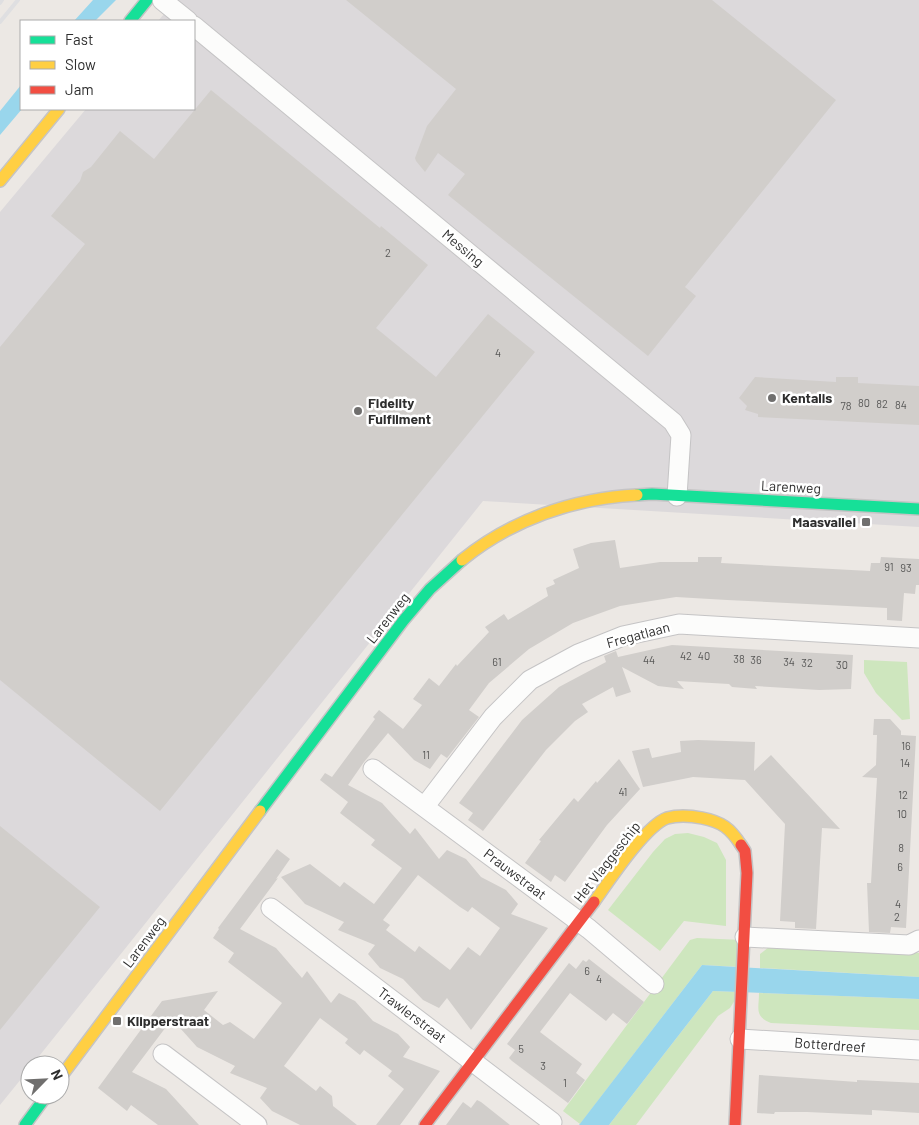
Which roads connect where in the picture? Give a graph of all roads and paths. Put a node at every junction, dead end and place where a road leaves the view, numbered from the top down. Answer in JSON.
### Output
{"nodes":[{"id":1,"x":147,"y":0,"type":"edge"},
{"id":2,"x":162,"y":0,"type":"edge"},
{"id":3,"x":131,"y":20,"type":"edge"},
{"id":4,"x":187,"y":20,"type":"edge"},
{"id":5,"x":195,"y":27,"type":"edge"},
{"id":6,"x":58,"y":110,"type":"edge"},
{"id":7,"x":0,"y":181,"type":"edge"},
{"id":8,"x":677,"y":496,"type":"junction"},
{"id":9,"x":919,"y":509,"type":"edge"},
{"id":10,"x":919,"y":638,"type":"edge"},
{"id":11,"x":373,"y":768,"type":"dead end"},
{"id":12,"x":425,"y":806,"type":"junction"},
{"id":13,"x":271,"y":908,"type":"dead end"},
{"id":14,"x":579,"y":922,"type":"junction"},
{"id":15,"x":919,"y":940,"type":"edge"},
{"id":16,"x":745,"y":946,"type":"junction"},
{"id":17,"x":654,"y":984,"type":"dead end"},
{"id":18,"x":740,"y":1039,"type":"junction"},
{"id":19,"x":919,"y":1050,"type":"edge"},
{"id":20,"x":163,"y":1054,"type":"dead end"},
{"id":21,"x":472,"y":1061,"type":"junction"},
{"id":22,"x":70,"y":1065,"type":"edge"},
{"id":23,"x":40,"y":1105,"type":"edge"},
{"id":24,"x":552,"y":1122,"type":"dead end"},
{"id":25,"x":25,"y":1125,"type":"edge"},
{"id":26,"x":257,"y":1125,"type":"edge"},
{"id":27,"x":425,"y":1125,"type":"edge"},
{"id":28,"x":735,"y":1125,"type":"edge"}],
"edges":[{"from":1,"to":3,"type":"street"},
{"from":2,"to":4,"type":"street"},
{"from":5,"to":8,"type":"street","name":"Messing"},
{"from":6,"to":7,"type":"street"},
{"from":8,"to":9,"type":"street","name":"Larenweg"},
{"from":8,"to":22,"type":"street","name":"Larenweg"},
{"from":10,"to":12,"type":"street","name":"Fregatlaan"},
{"from":11,"to":12,"type":"street","name":"Prauwstraat"},
{"from":12,"to":14,"type":"street","name":"Prauwstraat"},
{"from":13,"to":21,"type":"street","name":"Trawlerstraat"},
{"from":14,"to":16,"type":"street","name":"Het Vlaggeschip"},
{"from":14,"to":17,"type":"street","name":"Prauwstraat"},
{"from":14,"to":21,"type":"street","name":"Het Vlaggeschip"},
{"from":15,"to":16,"type":"street"},
{"from":16,"to":18,"type":"street","name":"Het Vlaggeschip"},
{"from":18,"to":19,"type":"street","name":"Botterdreef"},
{"from":18,"to":28,"type":"street","name":"Het Vlaggeschip"},
{"from":20,"to":26,"type":"street"},
{"from":21,"to":24,"type":"street","name":"Trawlerstraat"},
{"from":21,"to":27,"type":"street","name":"Het Vlaggeschip"},
{"from":23,"to":25,"type":"street"}]}
